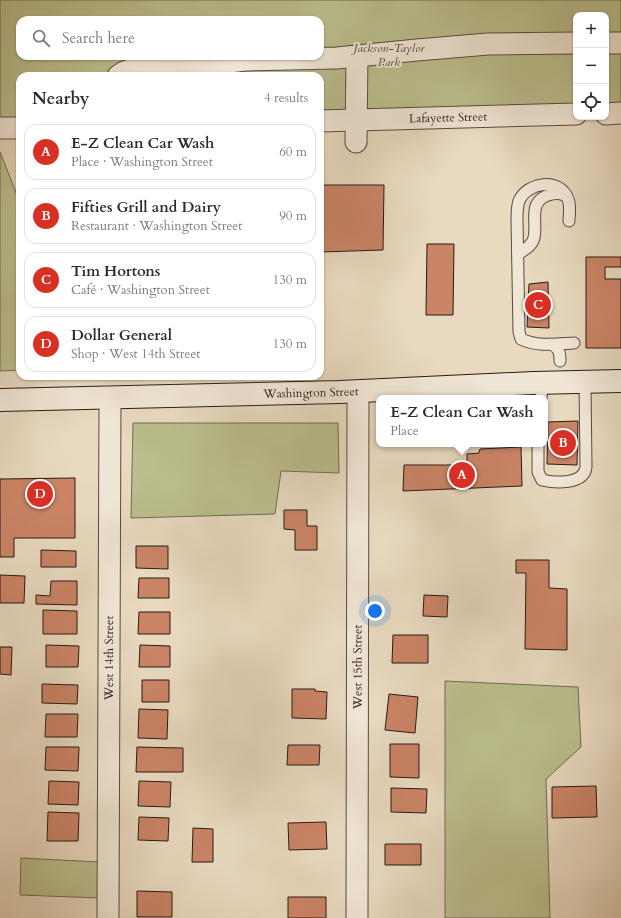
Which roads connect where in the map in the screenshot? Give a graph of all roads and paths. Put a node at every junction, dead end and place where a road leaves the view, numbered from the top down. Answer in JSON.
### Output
{"nodes":[{"id":1,"x":573,"y":43,"type":"edge"},
{"id":2,"x":609,"y":43,"type":"edge"},
{"id":3,"x":621,"y":43,"type":"edge"},
{"id":4,"x":357,"y":56,"type":"junction"},
{"id":5,"x":324,"y":58,"type":"edge"},
{"id":6,"x":245,"y":60,"type":"edge"},
{"id":7,"x":124,"y":72,"type":"edge"},
{"id":8,"x":621,"y":113,"type":"edge"},
{"id":9,"x":573,"y":114,"type":"edge"},
{"id":10,"x":609,"y":114,"type":"edge"},
{"id":11,"x":357,"y":120,"type":"junction"},
{"id":12,"x":324,"y":121,"type":"edge"},
{"id":13,"x":0,"y":128,"type":"edge"},
{"id":14,"x":16,"y":128,"type":"edge"},
{"id":15,"x":356,"y":142,"type":"dead end"},
{"id":16,"x":567,"y":197,"type":"junction"},
{"id":17,"x":569,"y":221,"type":"dead end"},
{"id":18,"x":518,"y":254,"type":"junction"},
{"id":19,"x":574,"y":343,"type":"dead end"},
{"id":20,"x":551,"y":344,"type":"junction"},
{"id":21,"x":560,"y":361,"type":"dead end"},
{"id":22,"x":621,"y":381,"type":"edge"},
{"id":23,"x":585,"y":382,"type":"junction"},
{"id":24,"x":541,"y":391,"type":"edge"},
{"id":25,"x":358,"y":392,"type":"junction"},
{"id":26,"x":110,"y":398,"type":"junction"},
{"id":27,"x":0,"y":400,"type":"edge"},
{"id":28,"x":538,"y":447,"type":"edge"},
{"id":29,"x":108,"y":918,"type":"edge"},
{"id":30,"x":357,"y":918,"type":"edge"}],
"edges":[{"from":1,"to":4,"type":"street"},
{"from":2,"to":3,"type":"street"},
{"from":4,"to":5,"type":"street"},
{"from":4,"to":11,"type":"street"},
{"from":6,"to":7,"type":"street"},
{"from":8,"to":10,"type":"street"},
{"from":9,"to":11,"type":"street","name":"Lafayette Street"},
{"from":11,"to":12,"type":"street","name":"Lafayette Street"},
{"from":11,"to":15,"type":"street"},
{"from":13,"to":14,"type":"street"},
{"from":16,"to":17,"type":"lane"},
{"from":16,"to":18,"type":"lane"},
{"from":16,"to":18,"type":"lane"},
{"from":18,"to":20,"type":"lane"},
{"from":19,"to":20,"type":"lane"},
{"from":20,"to":21,"type":"lane"},
{"from":22,"to":23,"type":"main road","name":"Washington Street"},
{"from":23,"to":24,"type":"main road","name":"Washington Street"},
{"from":23,"to":28,"type":"lane"},
{"from":24,"to":25,"type":"main road","name":"Washington Street"},
{"from":25,"to":26,"type":"main road","name":"Washington Street"},
{"from":25,"to":30,"type":"street","name":"West 15th Street"},
{"from":26,"to":27,"type":"main road","name":"Washington Street"},
{"from":26,"to":29,"type":"street","name":"West 14th Street"}]}
